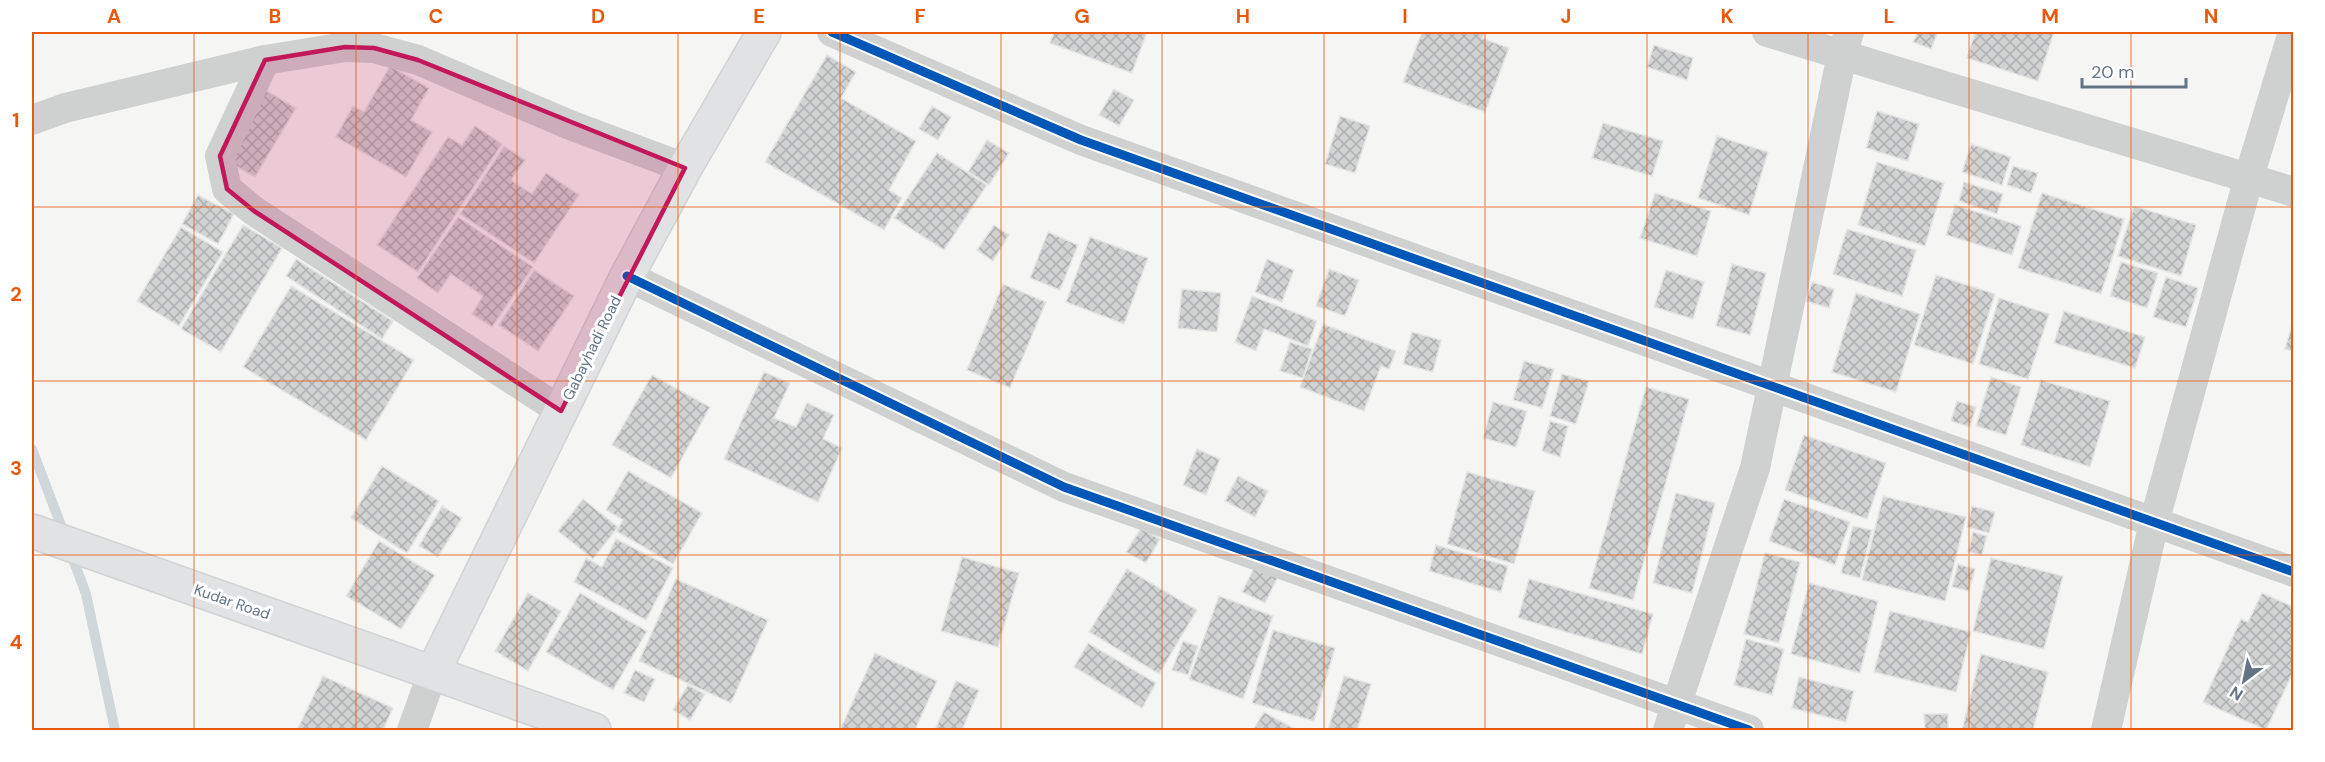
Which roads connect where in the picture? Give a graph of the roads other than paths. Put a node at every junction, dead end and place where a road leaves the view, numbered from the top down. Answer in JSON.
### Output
{"nodes":[{"id":1,"x":764,"y":32,"type":"edge"},
{"id":2,"x":832,"y":32,"type":"edge"},
{"id":3,"x":1767,"y":32,"type":"edge"},
{"id":4,"x":2293,"y":32,"type":"edge"},
{"id":5,"x":1846,"y":43,"type":"edge"},
{"id":6,"x":265,"y":60,"type":"junction"},
{"id":7,"x":32,"y":120,"type":"edge"},
{"id":8,"x":685,"y":168,"type":"junction"},
{"id":9,"x":2249,"y":177,"type":"junction"},
{"id":10,"x":2294,"y":192,"type":"edge"},
{"id":11,"x":627,"y":276,"type":"junction"},
{"id":12,"x":1773,"y":387,"type":"junction"},
{"id":13,"x":561,"y":411,"type":"junction"},
{"id":14,"x":2154,"y":523,"type":"junction"},
{"id":15,"x":32,"y":531,"type":"edge"},
{"id":16,"x":2294,"y":572,"type":"edge"},
{"id":17,"x":433,"y":672,"type":"junction"},
{"id":18,"x":1673,"y":718,"type":"edge"},
{"id":19,"x":412,"y":730,"type":"edge"},
{"id":20,"x":594,"y":730,"type":"edge"},
{"id":21,"x":1749,"y":730,"type":"edge"},
{"id":22,"x":2106,"y":730,"type":"edge"}],
"edges":[{"from":1,"to":8,"type":"street","name":"Gabayhadi Road"},
{"from":2,"to":12,"type":"street"},
{"from":3,"to":5,"type":"street"},
{"from":4,"to":9,"type":"street"},
{"from":5,"to":9,"type":"street"},
{"from":5,"to":12,"type":"street"},
{"from":6,"to":7,"type":"street"},
{"from":6,"to":8,"type":"street"},
{"from":6,"to":13,"type":"street"},
{"from":8,"to":11,"type":"street","name":"Gabayhadi Road"},
{"from":9,"to":10,"type":"street"},
{"from":9,"to":14,"type":"street"},
{"from":11,"to":13,"type":"street","name":"Gabayhadi Road"},
{"from":11,"to":18,"type":"street"},
{"from":12,"to":14,"type":"street"},
{"from":12,"to":18,"type":"street"},
{"from":13,"to":17,"type":"street","name":"Gabayhadi Road"},
{"from":14,"to":16,"type":"street"},
{"from":14,"to":22,"type":"street"},
{"from":15,"to":17,"type":"street","name":"Kudar Road"},
{"from":17,"to":19,"type":"street"},
{"from":17,"to":20,"type":"street","name":"Kudar Road"},
{"from":18,"to":21,"type":"street"}]}
